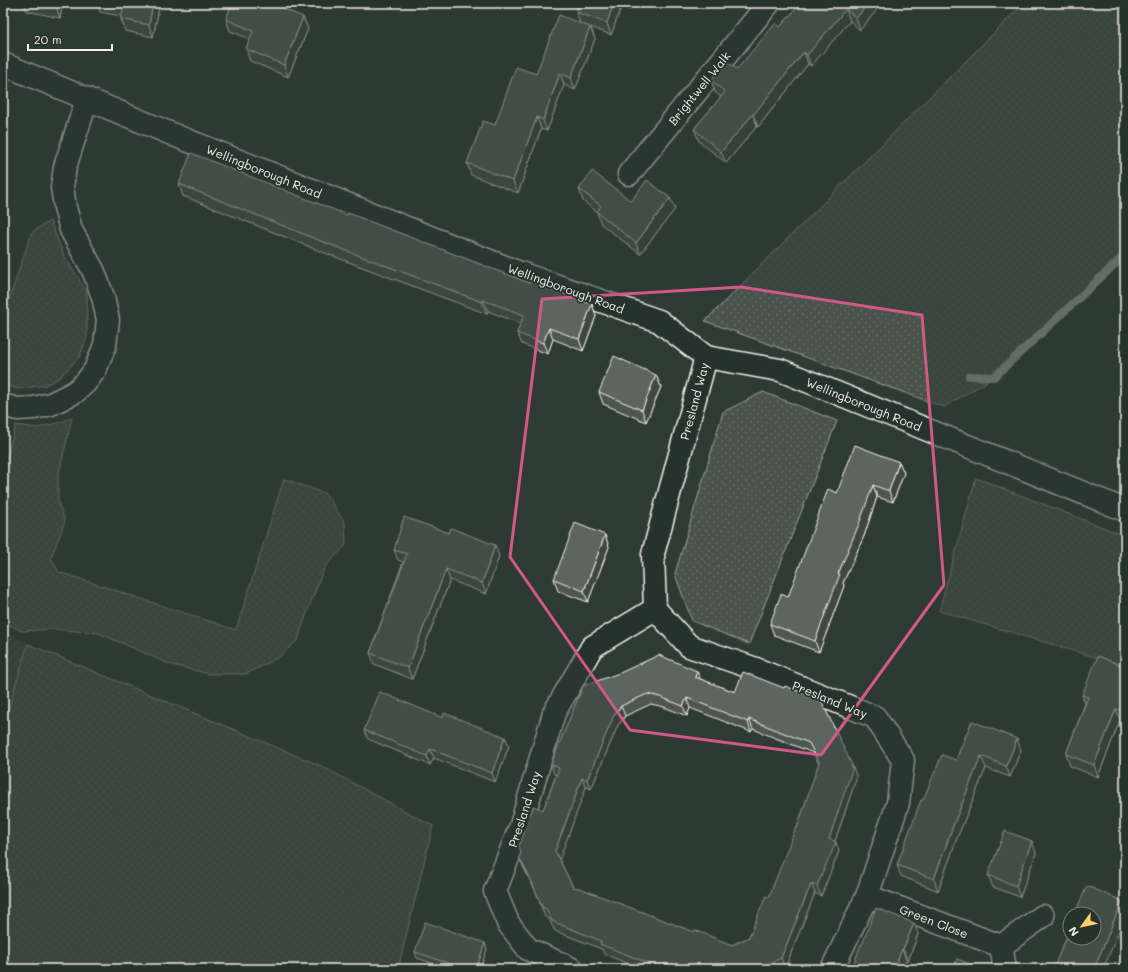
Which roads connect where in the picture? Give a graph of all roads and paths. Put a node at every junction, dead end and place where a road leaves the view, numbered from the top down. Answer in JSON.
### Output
{"nodes":[{"id":1,"x":769,"y":3,"type":"edge"},
{"id":2,"x":3,"y":64,"type":"edge"},
{"id":3,"x":87,"y":99,"type":"junction"},
{"id":4,"x":629,"y":174,"type":"dead end"},
{"id":5,"x":706,"y":357,"type":"junction"},
{"id":6,"x":3,"y":405,"type":"edge"},
{"id":7,"x":1125,"y":510,"type":"edge"},
{"id":8,"x":655,"y":609,"type":"junction"},
{"id":9,"x":867,"y":896,"type":"junction"},
{"id":10,"x":1043,"y":916,"type":"dead end"},
{"id":11,"x":1001,"y":946,"type":"junction"},
{"id":12,"x":572,"y":969,"type":"edge"},
{"id":13,"x":832,"y":969,"type":"edge"},
{"id":14,"x":1005,"y":969,"type":"edge"}],
"edges":[{"from":1,"to":4,"type":"street","name":"Brightwell Walk"},
{"from":2,"to":3,"type":"street","name":"Wellingborough Road"},
{"from":3,"to":5,"type":"street","name":"Wellingborough Road"},
{"from":3,"to":6,"type":"street"},
{"from":5,"to":7,"type":"street","name":"Wellingborough Road"},
{"from":5,"to":8,"type":"street","name":"Presland Way"},
{"from":8,"to":9,"type":"street","name":"Presland Way"},
{"from":8,"to":12,"type":"street","name":"Presland Way"},
{"from":9,"to":11,"type":"street","name":"Green Close"},
{"from":9,"to":13,"type":"street","name":"Presland Way"},
{"from":10,"to":11,"type":"street"},
{"from":11,"to":14,"type":"street"}]}
